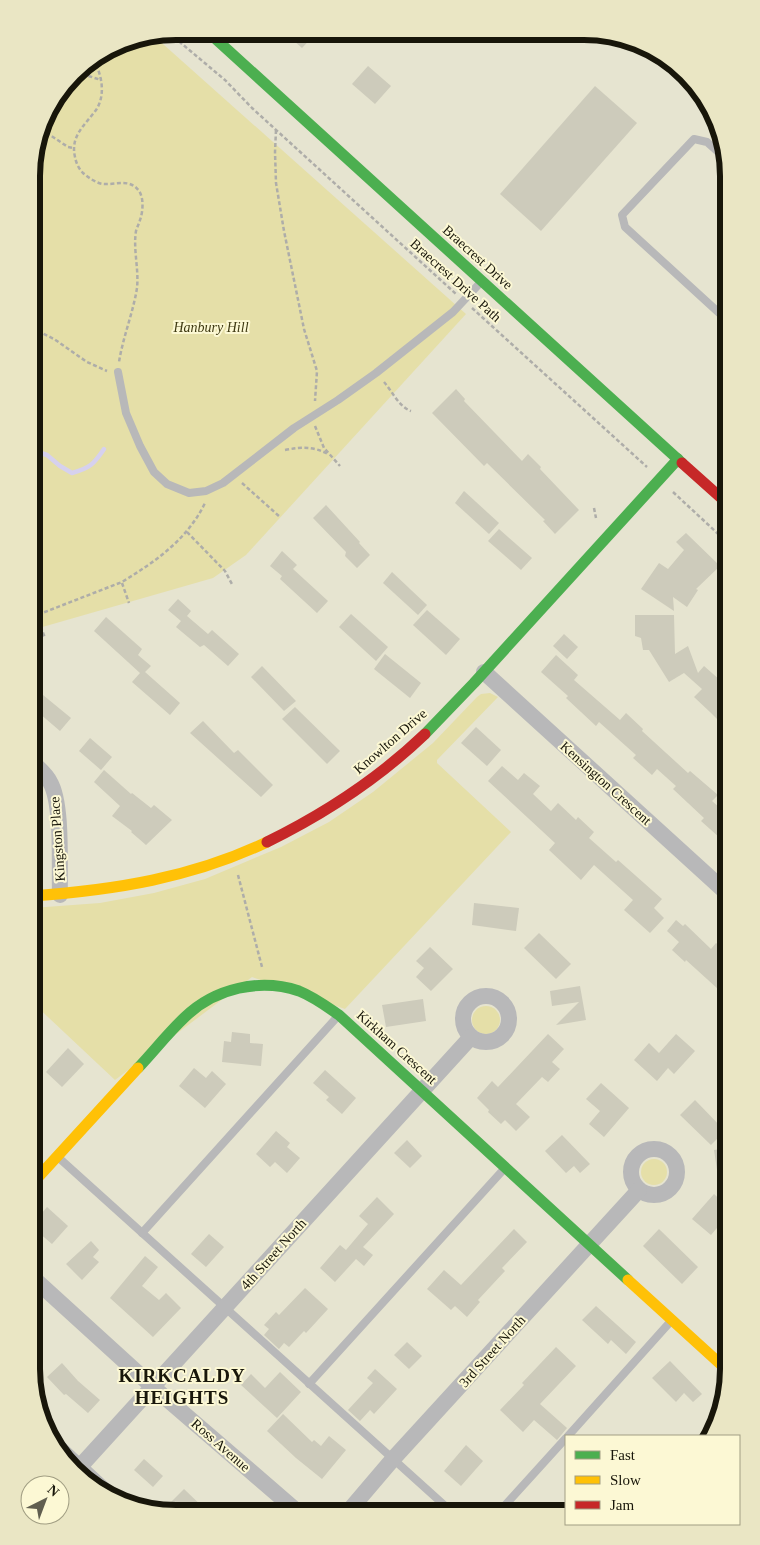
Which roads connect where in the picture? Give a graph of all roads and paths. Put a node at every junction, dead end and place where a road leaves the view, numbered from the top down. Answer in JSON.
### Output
{"nodes":[{"id":1,"x":178,"y":40,"type":"edge"},
{"id":2,"x":215,"y":40,"type":"edge"},
{"id":3,"x":96,"y":66,"type":"edge"},
{"id":4,"x":86,"y":75,"type":"edge"},
{"id":5,"x":102,"y":80,"type":"junction"},
{"id":6,"x":276,"y":130,"type":"junction"},
{"id":7,"x":47,"y":134,"type":"edge"},
{"id":8,"x":74,"y":148,"type":"junction"},
{"id":9,"x":717,"y":152,"type":"edge"},
{"id":10,"x":482,"y":280,"type":"junction"},
{"id":11,"x":464,"y":301,"type":"junction"},
{"id":12,"x":720,"y":314,"type":"edge"},
{"id":13,"x":40,"y":332,"type":"edge"},
{"id":14,"x":118,"y":372,"type":"junction"},
{"id":15,"x":376,"y":373,"type":"junction"},
{"id":16,"x":411,"y":411,"type":"dead end"},
{"id":17,"x":314,"y":415,"type":"junction"},
{"id":18,"x":281,"y":450,"type":"dead end"},
{"id":19,"x":678,"y":459,"type":"junction"},
{"id":20,"x":335,"y":460,"type":"junction"},
{"id":21,"x":340,"y":466,"type":"dead end"},
{"id":22,"x":234,"y":475,"type":"junction"},
{"id":23,"x":660,"y":479,"type":"junction"},
{"id":24,"x":213,"y":488,"type":"junction"},
{"id":25,"x":720,"y":494,"type":"edge"},
{"id":26,"x":594,"y":508,"type":"dead end"},
{"id":27,"x":280,"y":517,"type":"dead end"},
{"id":28,"x":596,"y":518,"type":"dead end"},
{"id":29,"x":187,"y":532,"type":"junction"},
{"id":30,"x":720,"y":536,"type":"edge"},
{"id":31,"x":122,"y":582,"type":"junction"},
{"id":32,"x":233,"y":586,"type":"dead end"},
{"id":33,"x":129,"y":603,"type":"dead end"},
{"id":34,"x":40,"y":613,"type":"edge"},
{"id":35,"x":40,"y":625,"type":"edge"},
{"id":36,"x":45,"y":638,"type":"dead end"},
{"id":37,"x":484,"y":672,"type":"junction"},
{"id":38,"x":40,"y":769,"type":"edge"},
{"id":39,"x":234,"y":857,"type":"junction"},
{"id":40,"x":720,"y":888,"type":"edge"},
{"id":41,"x":60,"y":894,"type":"junction"},
{"id":42,"x":40,"y":895,"type":"edge"},
{"id":43,"x":267,"y":985,"type":"junction"},
{"id":44,"x":339,"y":1015,"type":"junction"},
{"id":45,"x":471,"y":1037,"type":"dead end"},
{"id":46,"x":422,"y":1091,"type":"junction"},
{"id":47,"x":57,"y":1157,"type":"junction"},
{"id":48,"x":505,"y":1167,"type":"junction"},
{"id":49,"x":40,"y":1175,"type":"edge"},
{"id":50,"x":639,"y":1190,"type":"dead end"},
{"id":51,"x":142,"y":1233,"type":"junction"},
{"id":52,"x":589,"y":1244,"type":"junction"},
{"id":53,"x":40,"y":1284,"type":"edge"},
{"id":54,"x":224,"y":1308,"type":"junction"},
{"id":55,"x":673,"y":1320,"type":"junction"},
{"id":56,"x":720,"y":1364,"type":"edge"},
{"id":57,"x":309,"y":1384,"type":"junction"},
{"id":58,"x":153,"y":1387,"type":"junction"},
{"id":59,"x":569,"y":1435,"type":"edge"},
{"id":60,"x":565,"y":1439,"type":"edge"},
{"id":61,"x":393,"y":1459,"type":"junction"},
{"id":62,"x":81,"y":1466,"type":"edge"},
{"id":63,"x":290,"y":1505,"type":"edge"},
{"id":64,"x":354,"y":1505,"type":"edge"},
{"id":65,"x":445,"y":1505,"type":"edge"},
{"id":66,"x":506,"y":1505,"type":"edge"}],
"edges":[{"from":1,"to":6,"type":"path","name":"Braecrest Drive Path"},
{"from":2,"to":10,"type":"street","name":"Braecrest Drive"},
{"from":3,"to":5,"type":"path"},
{"from":4,"to":5,"type":"path"},
{"from":5,"to":8,"type":"path"},
{"from":6,"to":11,"type":"path","name":"Braecrest Drive Path"},
{"from":6,"to":17,"type":"path"},
{"from":7,"to":8,"type":"path"},
{"from":8,"to":14,"type":"path"},
{"from":9,"to":12,"type":"lane"},
{"from":10,"to":11,"type":"lane"},
{"from":10,"to":19,"type":"street","name":"Braecrest Drive"},
{"from":11,"to":15,"type":"lane"},
{"from":11,"to":23,"type":"path","name":"Braecrest Drive Path"},
{"from":13,"to":14,"type":"path"},
{"from":14,"to":24,"type":"lane"},
{"from":15,"to":16,"type":"path"},
{"from":15,"to":17,"type":"lane"},
{"from":17,"to":20,"type":"path"},
{"from":17,"to":22,"type":"lane"},
{"from":18,"to":20,"type":"path"},
{"from":19,"to":23,"type":"street","name":"Knowlton Drive"},
{"from":19,"to":25,"type":"street","name":"Braecrest Drive"},
{"from":20,"to":21,"type":"path"},
{"from":22,"to":24,"type":"lane"},
{"from":22,"to":27,"type":"path"},
{"from":23,"to":30,"type":"path","name":"Braecrest Drive Path"},
{"from":23,"to":37,"type":"street","name":"Knowlton Drive"},
{"from":24,"to":29,"type":"path"},
{"from":26,"to":28,"type":"path"},
{"from":29,"to":31,"type":"path"},
{"from":29,"to":32,"type":"path"},
{"from":31,"to":33,"type":"path"},
{"from":31,"to":34,"type":"path"},
{"from":35,"to":36,"type":"path"},
{"from":37,"to":39,"type":"street","name":"Knowlton Drive"},
{"from":37,"to":40,"type":"street","name":"Kensington Crescent"},
{"from":38,"to":41,"type":"street","name":"Kingston Place"},
{"from":39,"to":41,"type":"street","name":"Knowlton Drive"},
{"from":39,"to":43,"type":"path"},
{"from":41,"to":42,"type":"street","name":"Knowlton Drive"},
{"from":43,"to":44,"type":"street","name":"Kirkham Crescent"},
{"from":43,"to":47,"type":"street","name":"Kirkham Crescent"},
{"from":44,"to":46,"type":"street","name":"Kirkham Crescent"},
{"from":44,"to":51,"type":"lane"},
{"from":45,"to":46,"type":"street","name":"4th Street North"},
{"from":46,"to":48,"type":"street","name":"Kirkham Crescent"},
{"from":46,"to":54,"type":"street","name":"4th Street North"},
{"from":47,"to":49,"type":"street","name":"Kirkham Crescent"},
{"from":47,"to":51,"type":"lane"},
{"from":48,"to":52,"type":"street","name":"Kirkham Crescent"},
{"from":48,"to":57,"type":"lane"},
{"from":50,"to":52,"type":"street","name":"3rd Street North"},
{"from":51,"to":54,"type":"lane"},
{"from":52,"to":55,"type":"street","name":"Kirkham Crescent"},
{"from":52,"to":61,"type":"street","name":"3rd Street North"},
{"from":53,"to":58,"type":"street","name":"Ross Avenue"},
{"from":54,"to":57,"type":"lane"},
{"from":54,"to":58,"type":"street","name":"4th Street North"},
{"from":55,"to":56,"type":"street","name":"Kirkham Crescent"},
{"from":55,"to":59,"type":"lane"},
{"from":57,"to":61,"type":"lane"},
{"from":58,"to":62,"type":"street","name":"4th Street North"},
{"from":58,"to":63,"type":"street","name":"Ross Avenue"},
{"from":60,"to":66,"type":"lane"},
{"from":61,"to":64,"type":"street","name":"3rd Street North"},
{"from":61,"to":65,"type":"lane"}]}
